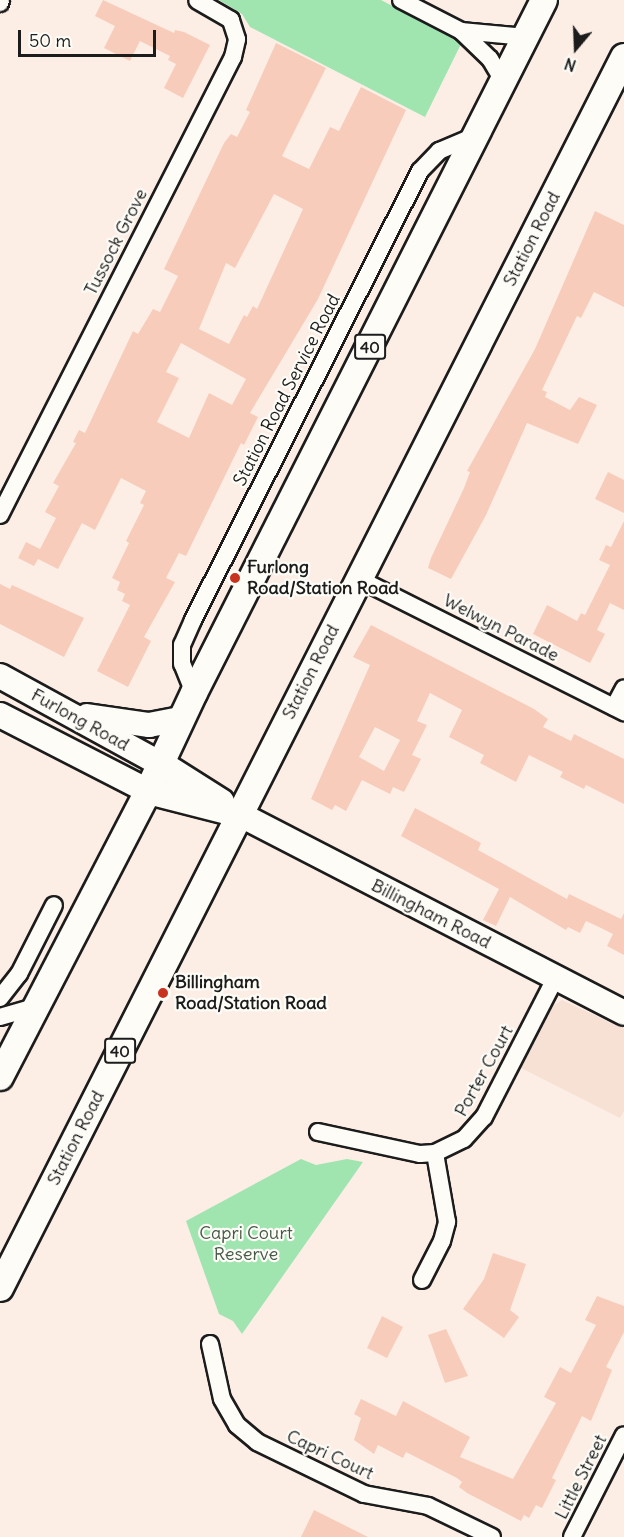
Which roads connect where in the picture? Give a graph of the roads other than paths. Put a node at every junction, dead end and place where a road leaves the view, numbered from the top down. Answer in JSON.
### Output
{"nodes":[{"id":1,"x":197,"y":0,"type":"edge"},
{"id":2,"x":401,"y":0,"type":"edge"},
{"id":3,"x":544,"y":0,"type":"edge"},
{"id":4,"x":461,"y":31,"type":"junction"},
{"id":5,"x":526,"y":37,"type":"junction"},
{"id":6,"x":621,"y":69,"type":"edge"},
{"id":7,"x":504,"y":82,"type":"junction"},
{"id":8,"x":477,"y":135,"type":"junction"},
{"id":9,"x":0,"y":515,"type":"edge"},
{"id":10,"x":359,"y":579,"type":"junction"},
{"id":11,"x":0,"y":676,"type":"edge"},
{"id":12,"x":624,"y":688,"type":"edge"},
{"id":13,"x":194,"y":693,"type":"junction"},
{"id":14,"x":62,"y":708,"type":"junction"},
{"id":15,"x":619,"y":710,"type":"edge"},
{"id":16,"x":0,"y":715,"type":"edge"},
{"id":17,"x":181,"y":718,"type":"junction"},
{"id":18,"x":161,"y":764,"type":"junction"},
{"id":19,"x":148,"y":791,"type":"junction"},
{"id":20,"x":239,"y":814,"type":"junction"},
{"id":21,"x":54,"y":905,"type":"dead end"},
{"id":22,"x":555,"y":979,"type":"junction"},
{"id":23,"x":0,"y":998,"type":"edge"},
{"id":24,"x":36,"y":1007,"type":"junction"},
{"id":25,"x":624,"y":1013,"type":"edge"},
{"id":26,"x":0,"y":1017,"type":"edge"},
{"id":27,"x":0,"y":1077,"type":"edge"},
{"id":28,"x":318,"y":1132,"type":"dead end"},
{"id":29,"x":435,"y":1153,"type":"junction"},
{"id":30,"x":422,"y":1280,"type":"dead end"},
{"id":31,"x":0,"y":1288,"type":"edge"},
{"id":32,"x":210,"y":1344,"type":"dead end"},
{"id":33,"x":624,"y":1435,"type":"edge"},
{"id":34,"x":492,"y":1537,"type":"edge"},
{"id":35,"x":572,"y":1537,"type":"edge"}],
"edges":[{"from":1,"to":9,"type":"street","name":"Tussock Grove"},
{"from":2,"to":4,"type":"street"},
{"from":3,"to":5,"type":"main road","number":"40"},
{"from":4,"to":5,"type":"street"},
{"from":4,"to":7,"type":"street"},
{"from":5,"to":7,"type":"main road","number":"40"},
{"from":6,"to":10,"type":"main road","name":"Station Road","number":"40"},
{"from":7,"to":8,"type":"main road","number":"40"},
{"from":8,"to":13,"type":"main road","number":"40"},
{"from":8,"to":13,"type":"street","name":"Station Road Service Road"},
{"from":10,"to":15,"type":"street","name":"Welwyn Parade"},
{"from":10,"to":20,"type":"main road","name":"Station Road","number":"40"},
{"from":11,"to":14,"type":"main road","name":"Furlong Road"},
{"from":12,"to":15,"type":"street"},
{"from":13,"to":17,"type":"main road","number":"40"},
{"from":14,"to":17,"type":"main road"},
{"from":14,"to":18,"type":"main road","name":"Furlong Road"},
{"from":16,"to":19,"type":"main road","name":"Furlong Road"},
{"from":17,"to":18,"type":"main road","number":"40"},
{"from":18,"to":19,"type":"main road","number":"40"},
{"from":18,"to":20,"type":"main road"},
{"from":19,"to":20,"type":"main road"},
{"from":19,"to":24,"type":"main road","number":"40"},
{"from":20,"to":22,"type":"main road","name":"Billingham Road"},
{"from":20,"to":31,"type":"main road","name":"Station Road","number":"40"},
{"from":21,"to":23,"type":"street"},
{"from":22,"to":25,"type":"main road","name":"Billingham Road"},
{"from":22,"to":29,"type":"street","name":"Porter Court"},
{"from":24,"to":26,"type":"street"},
{"from":24,"to":27,"type":"main road","number":"40"},
{"from":28,"to":29,"type":"street","name":"Porter Court"},
{"from":29,"to":30,"type":"street"},
{"from":32,"to":34,"type":"street","name":"Capri Court"},
{"from":33,"to":35,"type":"street","name":"Little Street"}]}
